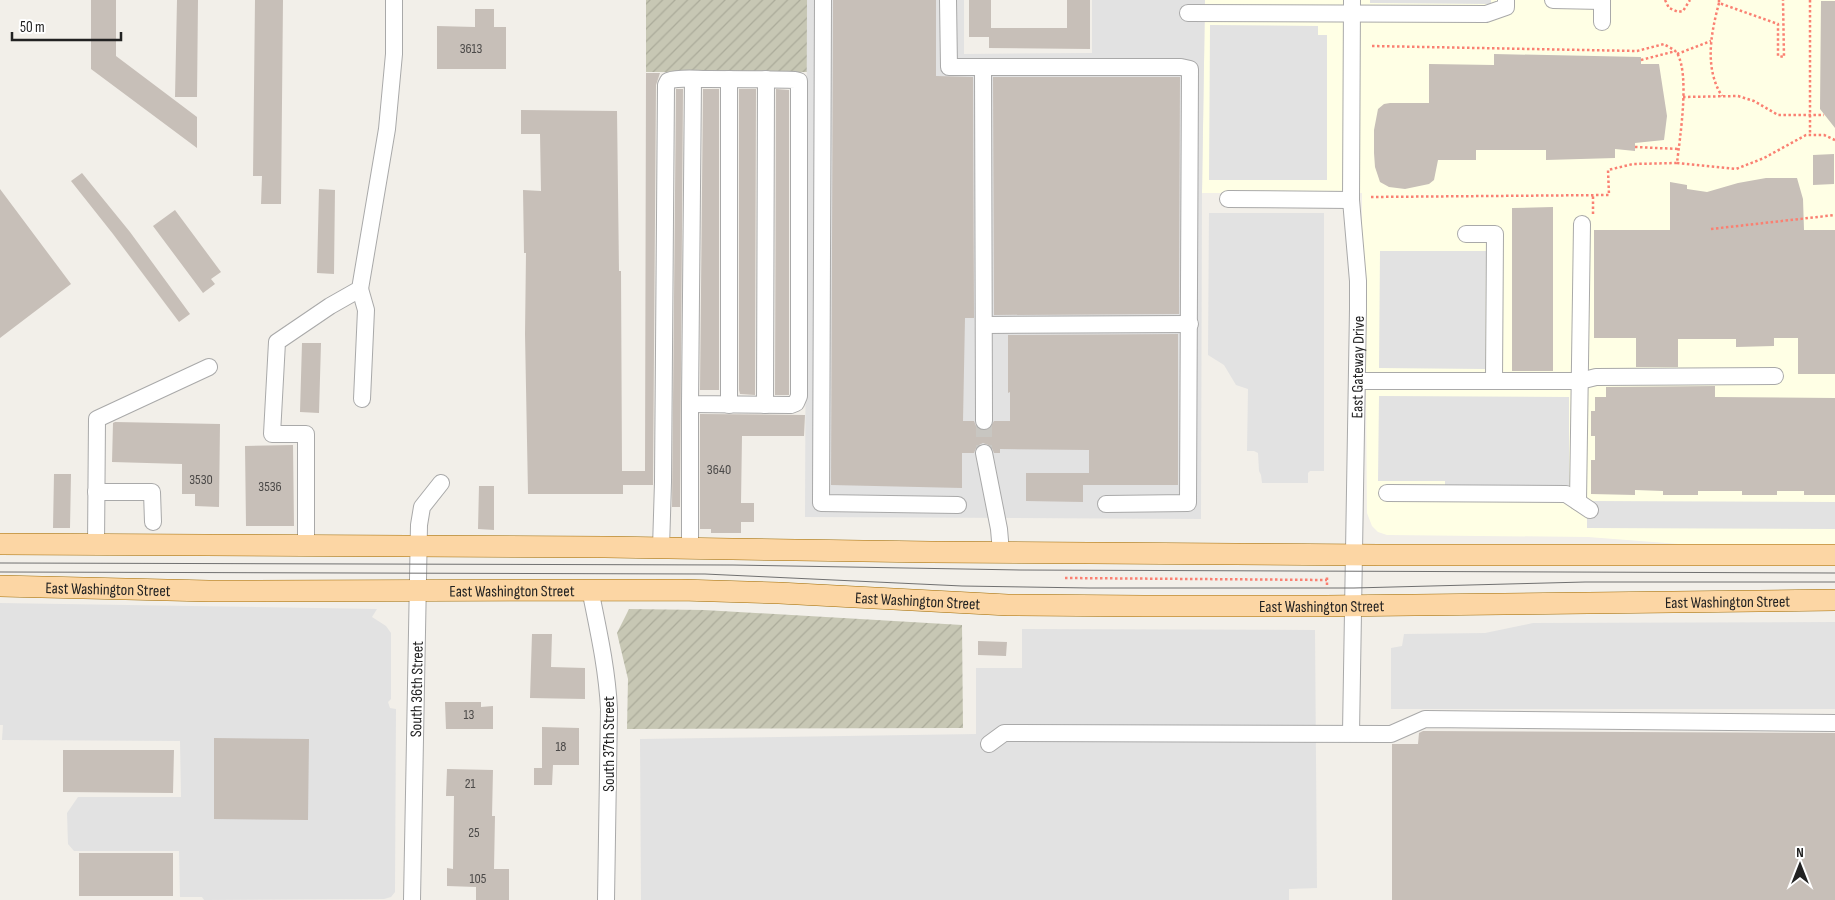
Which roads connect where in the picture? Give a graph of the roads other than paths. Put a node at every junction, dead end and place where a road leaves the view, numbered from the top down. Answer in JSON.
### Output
{"nodes":[{"id":1,"x":394,"y":0,"type":"edge"},
{"id":2,"x":823,"y":0,"type":"edge"},
{"id":3,"x":948,"y":0,"type":"edge"},
{"id":4,"x":1506,"y":0,"type":"edge"},
{"id":5,"x":1553,"y":0,"type":"edge"},
{"id":6,"x":1602,"y":0,"type":"edge"},
{"id":7,"x":1352,"y":7,"type":"edge"},
{"id":8,"x":1188,"y":13,"type":"dead end"},
{"id":9,"x":1602,"y":22,"type":"dead end"},
{"id":10,"x":983,"y":67,"type":"junction"},
{"id":11,"x":693,"y":79,"type":"junction"},
{"id":12,"x":729,"y":79,"type":"junction"},
{"id":13,"x":766,"y":79,"type":"junction"},
{"id":14,"x":1228,"y":199,"type":"dead end"},
{"id":15,"x":1351,"y":200,"type":"junction"},
{"id":16,"x":1582,"y":224,"type":"dead end"},
{"id":17,"x":1466,"y":234,"type":"dead end"},
{"id":18,"x":360,"y":289,"type":"junction"},
{"id":19,"x":984,"y":324,"type":"junction"},
{"id":20,"x":1190,"y":324,"type":"junction"},
{"id":21,"x":209,"y":366,"type":"dead end"},
{"id":22,"x":1775,"y":376,"type":"dead end"},
{"id":23,"x":1358,"y":381,"type":"junction"},
{"id":24,"x":1494,"y":381,"type":"junction"},
{"id":25,"x":1580,"y":381,"type":"junction"},
{"id":26,"x":362,"y":399,"type":"dead end"},
{"id":27,"x":690,"y":404,"type":"junction"},
{"id":28,"x":730,"y":405,"type":"junction"},
{"id":29,"x":765,"y":405,"type":"junction"},
{"id":30,"x":984,"y":421,"type":"tunnel mouth"},
{"id":31,"x":984,"y":453,"type":"tunnel mouth"},
{"id":32,"x":441,"y":483,"type":"dead end"},
{"id":33,"x":96,"y":492,"type":"junction"},
{"id":34,"x":1387,"y":493,"type":"dead end"},
{"id":35,"x":1106,"y":504,"type":"dead end"},
{"id":36,"x":958,"y":505,"type":"dead end"},
{"id":37,"x":152,"y":522,"type":"dead end"},
{"id":38,"x":0,"y":544,"type":"edge"},
{"id":39,"x":96,"y":545,"type":"junction"},
{"id":40,"x":306,"y":546,"type":"junction"},
{"id":41,"x":419,"y":546,"type":"junction"},
{"id":42,"x":661,"y":548,"type":"junction"},
{"id":43,"x":690,"y":548,"type":"junction"},
{"id":44,"x":1001,"y":552,"type":"junction"},
{"id":45,"x":1354,"y":554,"type":"junction"},
{"id":46,"x":1835,"y":555,"type":"edge"},
{"id":47,"x":0,"y":586,"type":"edge"},
{"id":48,"x":590,"y":589,"type":"junction"},
{"id":49,"x":417,"y":591,"type":"junction"},
{"id":50,"x":1835,"y":600,"type":"edge"},
{"id":51,"x":1354,"y":605,"type":"junction"},
{"id":52,"x":1835,"y":723,"type":"edge"},
{"id":53,"x":1351,"y":733,"type":"junction"},
{"id":54,"x":989,"y":744,"type":"dead end"},
{"id":55,"x":412,"y":900,"type":"edge"},
{"id":56,"x":606,"y":900,"type":"edge"}],
"edges":[{"from":1,"to":18,"type":"street"},
{"from":2,"to":36,"type":"street"},
{"from":3,"to":10,"type":"street"},
{"from":4,"to":7,"type":"street"},
{"from":5,"to":6,"type":"street"},
{"from":6,"to":9,"type":"street"},
{"from":7,"to":8,"type":"street"},
{"from":7,"to":15,"type":"street","name":"East Gateway Drive"},
{"from":10,"to":19,"type":"street"},
{"from":10,"to":20,"type":"street"},
{"from":11,"to":12,"type":"street"},
{"from":11,"to":27,"type":"street"},
{"from":11,"to":42,"type":"street"},
{"from":12,"to":13,"type":"street"},
{"from":12,"to":28,"type":"street"},
{"from":13,"to":29,"type":"street"},
{"from":13,"to":29,"type":"street"},
{"from":14,"to":15,"type":"street"},
{"from":15,"to":23,"type":"street","name":"East Gateway Drive"},
{"from":16,"to":25,"type":"street"},
{"from":17,"to":24,"type":"street"},
{"from":18,"to":26,"type":"street"},
{"from":18,"to":40,"type":"street"},
{"from":19,"to":20,"type":"street"},
{"from":19,"to":30,"type":"street"},
{"from":20,"to":35,"type":"street"},
{"from":21,"to":33,"type":"street"},
{"from":22,"to":25,"type":"street"},
{"from":23,"to":24,"type":"street"},
{"from":23,"to":45,"type":"street","name":"East Gateway Drive"},
{"from":24,"to":25,"type":"street"},
{"from":25,"to":34,"type":"street"},
{"from":27,"to":28,"type":"street"},
{"from":27,"to":43,"type":"street"},
{"from":28,"to":29,"type":"street"},
{"from":31,"to":44,"type":"street"},
{"from":32,"to":41,"type":"street","name":"South 36th Street"},
{"from":33,"to":37,"type":"street"},
{"from":33,"to":39,"type":"street"},
{"from":38,"to":39,"type":"main road"},
{"from":39,"to":40,"type":"main road"},
{"from":40,"to":41,"type":"main road"},
{"from":41,"to":42,"type":"main road"},
{"from":41,"to":49,"type":"street","name":"South 36th Street"},
{"from":42,"to":43,"type":"main road"},
{"from":43,"to":44,"type":"main road"},
{"from":44,"to":45,"type":"main road"},
{"from":45,"to":46,"type":"main road"},
{"from":45,"to":51,"type":"street","name":"East Gateway Drive"},
{"from":47,"to":49,"type":"main road","name":"East Washington Street"},
{"from":48,"to":49,"type":"main road","name":"East Washington Street"},
{"from":48,"to":51,"type":"main road","name":"East Washington Street"},
{"from":48,"to":56,"type":"street","name":"South 37th Street"},
{"from":49,"to":55,"type":"street","name":"South 36th Street"},
{"from":50,"to":51,"type":"main road","name":"East Washington Street"},
{"from":51,"to":53,"type":"street","name":"East Gateway Drive"},
{"from":52,"to":53,"type":"street"},
{"from":53,"to":54,"type":"street"}]}
